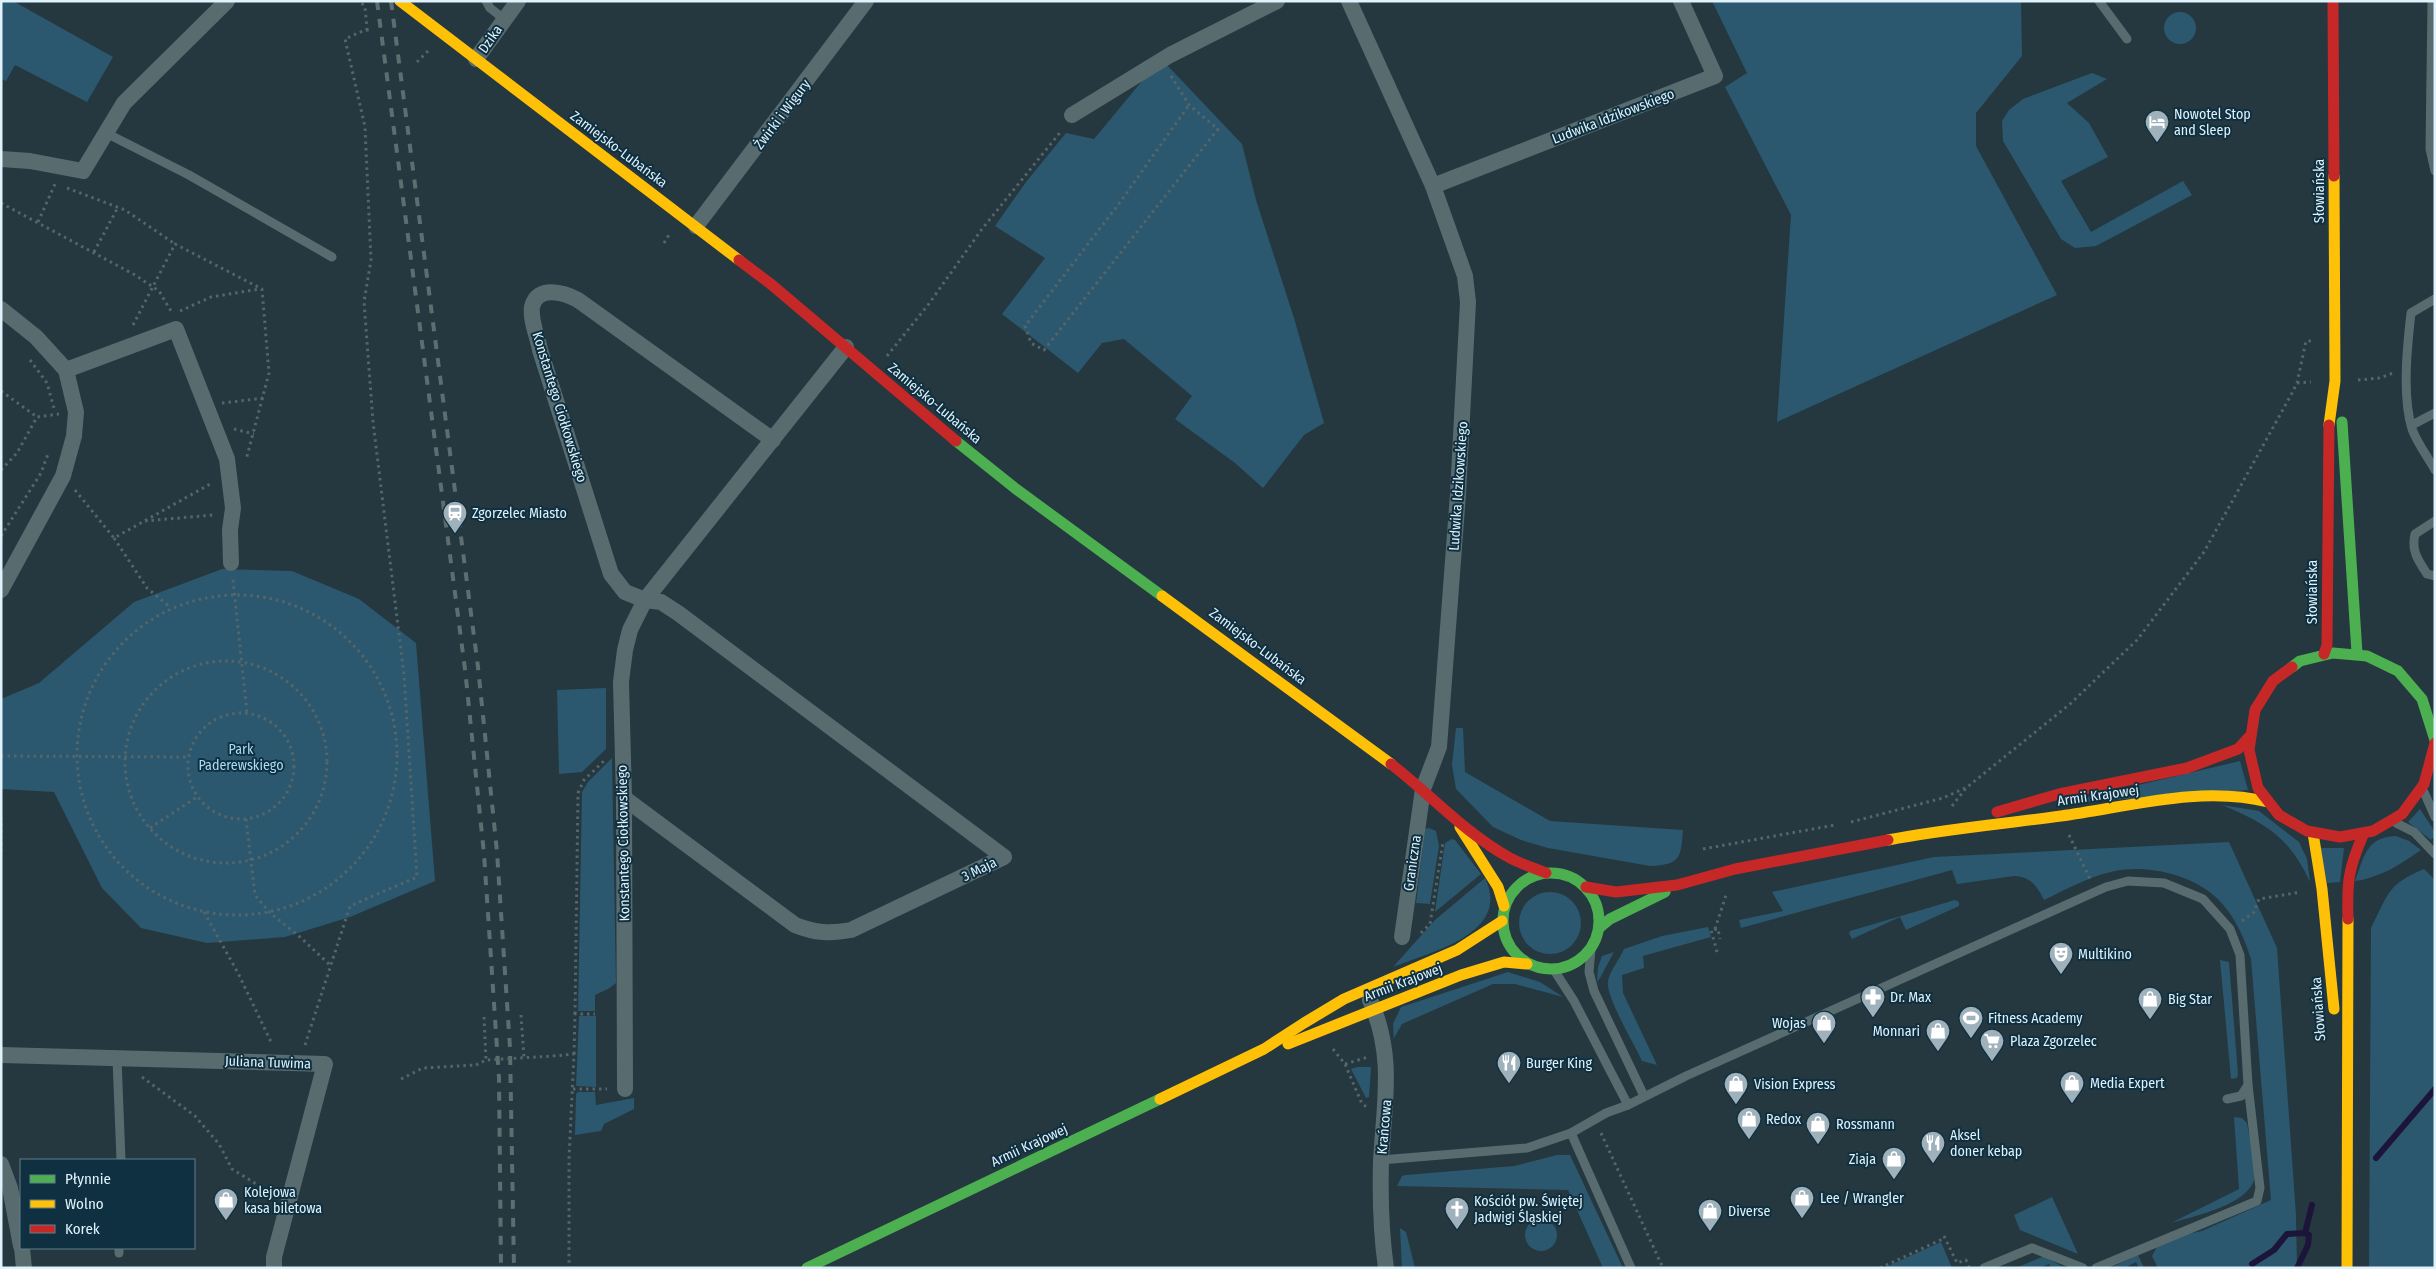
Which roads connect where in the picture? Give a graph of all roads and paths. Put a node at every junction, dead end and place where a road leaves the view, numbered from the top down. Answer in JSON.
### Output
{"nodes":[{"id":1,"x":228,"y":1,"type":"edge"},
{"id":2,"x":360,"y":1,"type":"edge"},
{"id":3,"x":400,"y":1,"type":"edge"},
{"id":4,"x":486,"y":1,"type":"edge"},
{"id":5,"x":518,"y":1,"type":"edge"},
{"id":6,"x":866,"y":1,"type":"edge"},
{"id":7,"x":1277,"y":1,"type":"edge"},
{"id":8,"x":1349,"y":1,"type":"edge"},
{"id":9,"x":1680,"y":1,"type":"edge"},
{"id":10,"x":2099,"y":1,"type":"edge"},
{"id":11,"x":2334,"y":1,"type":"edge"},
{"id":12,"x":2432,"y":1,"type":"edge"},
{"id":13,"x":504,"y":19,"type":"junction"},
{"id":14,"x":367,"y":29,"type":"junction"},
{"id":15,"x":368,"y":35,"type":"dead end"},
{"id":16,"x":2127,"y":39,"type":"dead end"},
{"id":17,"x":476,"y":59,"type":"junction"},
{"id":18,"x":1161,"y":60,"type":"junction"},
{"id":19,"x":1190,"y":105,"type":"junction"},
{"id":20,"x":1072,"y":115,"type":"joint"},
{"id":21,"x":106,"y":133,"type":"junction"},
{"id":22,"x":1,"y":160,"type":"edge"},
{"id":23,"x":30,"y":161,"type":"junction"},
{"id":24,"x":2435,"y":171,"type":"edge"},
{"id":25,"x":55,"y":184,"type":"junction"},
{"id":26,"x":1433,"y":186,"type":"junction"},
{"id":27,"x":1,"y":203,"type":"edge"},
{"id":28,"x":118,"y":207,"type":"junction"},
{"id":29,"x":38,"y":222,"type":"junction"},
{"id":30,"x":696,"y":226,"type":"junction"},
{"id":31,"x":175,"y":244,"type":"junction"},
{"id":32,"x":94,"y":252,"type":"junction"},
{"id":33,"x":332,"y":257,"type":"dead end"},
{"id":34,"x":152,"y":287,"type":"junction"},
{"id":35,"x":262,"y":289,"type":"junction"},
{"id":36,"x":2435,"y":299,"type":"edge"},
{"id":37,"x":1,"y":309,"type":"edge"},
{"id":38,"x":2335,"y":340,"type":"junction"},
{"id":39,"x":846,"y":347,"type":"junction"},
{"id":40,"x":121,"y":350,"type":"junction"},
{"id":41,"x":26,"y":354,"type":"dead end"},
{"id":42,"x":2407,"y":369,"type":"junction"},
{"id":43,"x":66,"y":370,"type":"junction"},
{"id":44,"x":873,"y":371,"type":"junction"},
{"id":45,"x":2352,"y":380,"type":"dead end"},
{"id":46,"x":2335,"y":381,"type":"junction"},
{"id":47,"x":2318,"y":382,"type":"dead end"},
{"id":48,"x":2297,"y":383,"type":"junction"},
{"id":49,"x":1,"y":391,"type":"edge"},
{"id":50,"x":264,"y":398,"type":"junction"},
{"id":51,"x":207,"y":404,"type":"junction"},
{"id":52,"x":76,"y":412,"type":"junction"},
{"id":53,"x":2435,"y":413,"type":"edge"},
{"id":54,"x":56,"y":415,"type":"junction"},
{"id":55,"x":37,"y":417,"type":"junction"},
{"id":56,"x":55,"y":423,"type":"dead end"},
{"id":57,"x":2412,"y":425,"type":"junction"},
{"id":58,"x":773,"y":440,"type":"junction"},
{"id":59,"x":50,"y":449,"type":"dead end"},
{"id":60,"x":246,"y":461,"type":"dead end"},
{"id":61,"x":2435,"y":469,"type":"edge"},
{"id":62,"x":1,"y":470,"type":"edge"},
{"id":63,"x":229,"y":474,"type":"junction"},
{"id":64,"x":63,"y":476,"type":"junction"},
{"id":65,"x":233,"y":513,"type":"junction"},
{"id":66,"x":144,"y":521,"type":"junction"},
{"id":67,"x":2435,"y":521,"type":"edge"},
{"id":68,"x":1,"y":536,"type":"edge"},
{"id":69,"x":114,"y":538,"type":"junction"},
{"id":70,"x":231,"y":563,"type":"joint"},
{"id":71,"x":2435,"y":576,"type":"edge"},
{"id":72,"x":1,"y":590,"type":"edge"},
{"id":73,"x":234,"y":594,"type":"junction"},
{"id":74,"x":644,"y":600,"type":"junction"},
{"id":75,"x":171,"y":608,"type":"junction"},
{"id":76,"x":2357,"y":653,"type":"junction"},
{"id":77,"x":2324,"y":654,"type":"junction"},
{"id":78,"x":243,"y":662,"type":"junction"},
{"id":79,"x":2413,"y":685,"type":"junction"},
{"id":80,"x":2430,"y":686,"type":"dead end"},
{"id":81,"x":247,"y":713,"type":"junction"},
{"id":82,"x":2249,"y":737,"type":"junction"},
{"id":83,"x":2435,"y":741,"type":"edge"},
{"id":84,"x":622,"y":744,"type":"junction"},
{"id":85,"x":1,"y":756,"type":"edge"},
{"id":86,"x":76,"y":756,"type":"junction"},
{"id":87,"x":126,"y":756,"type":"junction"},
{"id":88,"x":188,"y":757,"type":"junction"},
{"id":89,"x":1966,"y":788,"type":"junction"},
{"id":90,"x":2424,"y":788,"type":"junction"},
{"id":91,"x":1423,"y":789,"type":"junction"},
{"id":92,"x":197,"y":797,"type":"junction"},
{"id":93,"x":624,"y":798,"type":"junction"},
{"id":94,"x":2268,"y":802,"type":"junction"},
{"id":95,"x":1,"y":817,"type":"edge"},
{"id":96,"x":2435,"y":817,"type":"edge"},
{"id":97,"x":246,"y":819,"type":"junction"},
{"id":98,"x":1457,"y":821,"type":"junction"},
{"id":99,"x":2394,"y":822,"type":"junction"},
{"id":100,"x":1848,"y":823,"type":"dead end"},
{"id":101,"x":1839,"y":825,"type":"dead end"},
{"id":102,"x":150,"y":828,"type":"junction"},
{"id":103,"x":2067,"y":830,"type":"dead end"},
{"id":104,"x":1933,"y":831,"type":"junction"},
{"id":105,"x":2313,"y":833,"type":"junction"},
{"id":106,"x":2363,"y":835,"type":"junction"},
{"id":107,"x":1,"y":846,"type":"edge"},
{"id":108,"x":1703,"y":849,"type":"dead end"},
{"id":109,"x":1,"y":853,"type":"edge"},
{"id":110,"x":2435,"y":854,"type":"edge"},
{"id":111,"x":250,"y":860,"type":"junction"},
{"id":112,"x":1546,"y":873,"type":"junction"},
{"id":113,"x":1677,"y":885,"type":"junction"},
{"id":114,"x":1586,"y":887,"type":"junction"},
{"id":115,"x":1728,"y":889,"type":"dead end"},
{"id":116,"x":2306,"y":891,"type":"dead end"},
{"id":117,"x":2096,"y":892,"type":"junction"},
{"id":118,"x":1504,"y":906,"type":"junction"},
{"id":119,"x":204,"y":912,"type":"junction"},
{"id":120,"x":269,"y":912,"type":"junction"},
{"id":121,"x":1502,"y":921,"type":"junction"},
{"id":122,"x":1599,"y":928,"type":"junction"},
{"id":123,"x":1715,"y":929,"type":"junction"},
{"id":124,"x":2230,"y":929,"type":"junction"},
{"id":125,"x":1402,"y":937,"type":"dead end"},
{"id":126,"x":1720,"y":939,"type":"dead end"},
{"id":127,"x":1591,"y":949,"type":"junction"},
{"id":128,"x":1717,"y":952,"type":"dead end"},
{"id":129,"x":1527,"y":964,"type":"junction"},
{"id":130,"x":330,"y":965,"type":"junction"},
{"id":131,"x":1554,"y":970,"type":"junction"},
{"id":132,"x":1366,"y":989,"type":"junction"},
{"id":133,"x":1374,"y":1008,"type":"junction"},
{"id":134,"x":575,"y":1014,"type":"junction"},
{"id":135,"x":595,"y":1014,"type":"dead end"},
{"id":136,"x":521,"y":1015,"type":"dead end"},
{"id":137,"x":484,"y":1018,"type":"dead end"},
{"id":138,"x":2334,"y":1022,"type":"dead end"},
{"id":139,"x":2336,"y":1040,"type":"dead end"},
{"id":140,"x":305,"y":1046,"type":"dead end"},
{"id":141,"x":1331,"y":1046,"type":"dead end"},
{"id":142,"x":275,"y":1049,"type":"dead end"},
{"id":143,"x":1264,"y":1049,"type":"junction"},
{"id":144,"x":574,"y":1054,"type":"junction"},
{"id":145,"x":1,"y":1055,"type":"edge"},
{"id":146,"x":1375,"y":1055,"type":"dead end"},
{"id":147,"x":524,"y":1058,"type":"junction"},
{"id":148,"x":118,"y":1059,"type":"junction"},
{"id":149,"x":486,"y":1060,"type":"junction"},
{"id":150,"x":1345,"y":1064,"type":"junction"},
{"id":151,"x":135,"y":1072,"type":"dead end"},
{"id":152,"x":400,"y":1079,"type":"dead end"},
{"id":153,"x":2248,"y":1085,"type":"junction"},
{"id":154,"x":573,"y":1089,"type":"junction"},
{"id":155,"x":625,"y":1089,"type":"joint"},
{"id":156,"x":1644,"y":1096,"type":"junction"},
{"id":157,"x":2227,"y":1100,"type":"dead end"},
{"id":158,"x":1628,"y":1105,"type":"junction"},
{"id":159,"x":1372,"y":1110,"type":"dead end"},
{"id":160,"x":1599,"y":1130,"type":"dead end"},
{"id":161,"x":1571,"y":1133,"type":"junction"},
{"id":162,"x":121,"y":1159,"type":"edge"},
{"id":163,"x":1382,"y":1160,"type":"junction"},
{"id":164,"x":1,"y":1164,"type":"edge"},
{"id":165,"x":2347,"y":1184,"type":"junction"},
{"id":166,"x":286,"y":1215,"type":"junction"},
{"id":167,"x":20,"y":1242,"type":"edge"},
{"id":168,"x":21,"y":1249,"type":"edge"},
{"id":169,"x":24,"y":1268,"type":"edge"},
{"id":170,"x":274,"y":1268,"type":"edge"},
{"id":171,"x":569,"y":1268,"type":"edge"},
{"id":172,"x":806,"y":1268,"type":"edge"},
{"id":173,"x":1386,"y":1268,"type":"edge"},
{"id":174,"x":1631,"y":1268,"type":"edge"},
{"id":175,"x":1663,"y":1268,"type":"edge"},
{"id":176,"x":1880,"y":1268,"type":"edge"},
{"id":177,"x":1970,"y":1268,"type":"edge"},
{"id":178,"x":1984,"y":1268,"type":"edge"},
{"id":179,"x":2083,"y":1268,"type":"edge"},
{"id":180,"x":2096,"y":1268,"type":"edge"},
{"id":181,"x":2347,"y":1268,"type":"edge"}],
"edges":[{"from":1,"to":21,"type":"street"},
{"from":2,"to":14,"type":"path"},
{"from":3,"to":17,"type":"main road","name":"Zamiejsko-Lubańska"},
{"from":4,"to":13,"type":"lane","name":"Dzika"},
{"from":5,"to":13,"type":"street","name":"Dzika"},
{"from":6,"to":30,"type":"street","name":"Żwirki i Wigury"},
{"from":7,"to":18,"type":"street"},
{"from":8,"to":26,"type":"street","name":"Ludwika Idzikowskiego"},
{"from":9,"to":26,"type":"street","name":"Ludwika Idzikowskiego"},
{"from":10,"to":16,"type":"lane"},
{"from":11,"to":38,"type":"main road","name":"Słowiańska"},
{"from":12,"to":24,"type":"lane"},
{"from":13,"to":17,"type":"street","name":"Dzika"},
{"from":14,"to":15,"type":"path"},
{"from":14,"to":130,"type":"path"},
{"from":17,"to":30,"type":"main road","name":"Zamiejsko-Lubańska"},
{"from":18,"to":19,"type":"path"},
{"from":18,"to":20,"type":"street"},
{"from":19,"to":19,"type":"path"},
{"from":20,"to":44,"type":"path"},
{"from":21,"to":23,"type":"street"},
{"from":21,"to":33,"type":"lane"},
{"from":22,"to":23,"type":"street"},
{"from":23,"to":25,"type":"path"},
{"from":25,"to":28,"type":"path"},
{"from":25,"to":29,"type":"path"},
{"from":26,"to":91,"type":"street","name":"Ludwika Idzikowskiego"},
{"from":27,"to":29,"type":"path"},
{"from":28,"to":31,"type":"path"},
{"from":28,"to":32,"type":"path"},
{"from":29,"to":32,"type":"path"},
{"from":30,"to":39,"type":"main road","name":"Zamiejsko-Lubańska"},
{"from":31,"to":34,"type":"path"},
{"from":31,"to":35,"type":"path"},
{"from":32,"to":34,"type":"path"},
{"from":34,"to":35,"type":"path"},
{"from":34,"to":40,"type":"path"},
{"from":35,"to":50,"type":"path"},
{"from":36,"to":42,"type":"lane"},
{"from":37,"to":43,"type":"street"},
{"from":38,"to":46,"type":"main road","name":"Słowiańska"},
{"from":38,"to":48,"type":"path"},
{"from":39,"to":44,"type":"main road","name":"Zamiejsko-Lubańska"},
{"from":39,"to":58,"type":"street","name":"Konstantego Ciołkowskiego"},
{"from":40,"to":43,"type":"street"},
{"from":40,"to":51,"type":"street"},
{"from":41,"to":54,"type":"path"},
{"from":42,"to":45,"type":"path"},
{"from":42,"to":57,"type":"lane"},
{"from":43,"to":52,"type":"street"},
{"from":44,"to":91,"type":"main road","name":"Zamiejsko-Lubańska"},
{"from":46,"to":76,"type":"main road","name":"Słowiańska"},
{"from":46,"to":77,"type":"main road","name":"Słowiańska"},
{"from":47,"to":48,"type":"path"},
{"from":48,"to":89,"type":"path"},
{"from":49,"to":55,"type":"path"},
{"from":50,"to":51,"type":"path"},
{"from":50,"to":60,"type":"path"},
{"from":51,"to":63,"type":"street"},
{"from":52,"to":54,"type":"path"},
{"from":52,"to":64,"type":"street"},
{"from":53,"to":57,"type":"lane"},
{"from":54,"to":55,"type":"path"},
{"from":54,"to":56,"type":"path"},
{"from":55,"to":62,"type":"path"},
{"from":57,"to":61,"type":"lane"},
{"from":58,"to":74,"type":"street","name":"Konstantego Ciołkowskiego"},
{"from":58,"to":74,"type":"street","name":"Konstantego Ciołkowskiego"},
{"from":59,"to":68,"type":"path"},
{"from":63,"to":65,"type":"street"},
{"from":63,"to":66,"type":"path"},
{"from":64,"to":69,"type":"path"},
{"from":64,"to":72,"type":"street"},
{"from":65,"to":66,"type":"path"},
{"from":65,"to":70,"type":"street"},
{"from":66,"to":69,"type":"path"},
{"from":67,"to":71,"type":"lane"},
{"from":69,"to":75,"type":"path"},
{"from":70,"to":73,"type":"path"},
{"from":73,"to":75,"type":"path"},
{"from":73,"to":78,"type":"path"},
{"from":73,"to":120,"type":"path"},
{"from":74,"to":84,"type":"street","name":"Konstantego Ciołkowskiego"},
{"from":74,"to":93,"type":"street","name":"3 Maja"},
{"from":75,"to":86,"type":"path"},
{"from":76,"to":77,"type":"main road"},
{"from":76,"to":79,"type":"main road"},
{"from":77,"to":82,"type":"main road"},
{"from":78,"to":81,"type":"path"},
{"from":78,"to":87,"type":"path"},
{"from":78,"to":111,"type":"path"},
{"from":79,"to":80,"type":"main road"},
{"from":79,"to":83,"type":"main road"},
{"from":81,"to":88,"type":"path"},
{"from":81,"to":97,"type":"path"},
{"from":82,"to":94,"type":"main road"},
{"from":82,"to":104,"type":"main road","name":"Armii Krajowej"},
{"from":83,"to":90,"type":"main road"},
{"from":84,"to":93,"type":"street","name":"Konstantego Ciołkowskiego"},
{"from":84,"to":134,"type":"path"},
{"from":85,"to":86,"type":"path"},
{"from":86,"to":87,"type":"path"},
{"from":86,"to":119,"type":"path"},
{"from":87,"to":88,"type":"path"},
{"from":87,"to":102,"type":"path"},
{"from":88,"to":92,"type":"path"},
{"from":89,"to":100,"type":"path"},
{"from":89,"to":104,"type":"path"},
{"from":90,"to":96,"type":"lane"},
{"from":90,"to":99,"type":"main road"},
{"from":91,"to":98,"type":"main road","name":"Zamiejsko-Lubańska"},
{"from":91,"to":125,"type":"street","name":"Graniczna"},
{"from":92,"to":97,"type":"path"},
{"from":92,"to":102,"type":"path"},
{"from":93,"to":155,"type":"street","name":"Konstantego Ciołkowskiego"},
{"from":94,"to":104,"type":"main road","name":"Armii Krajowej"},
{"from":94,"to":105,"type":"main road"},
{"from":95,"to":107,"type":"path"},
{"from":97,"to":111,"type":"path"},
{"from":98,"to":112,"type":"main road","name":"Zamiejsko-Lubańska"},
{"from":98,"to":118,"type":"main road","name":"Zamiejsko-Lubańska"},
{"from":99,"to":106,"type":"main road"},
{"from":99,"to":110,"type":"lane"},
{"from":101,"to":108,"type":"path"},
{"from":102,"to":111,"type":"path"},
{"from":103,"to":117,"type":"path"},
{"from":104,"to":113,"type":"main road","name":"Armii Krajowej"},
{"from":105,"to":106,"type":"main road"},
{"from":105,"to":138,"type":"main road","name":"Słowiańska"},
{"from":106,"to":165,"type":"main road","name":"Słowiańska"},
{"from":107,"to":109,"type":"path"},
{"from":111,"to":120,"type":"path"},
{"from":112,"to":114,"type":"main road"},
{"from":112,"to":118,"type":"main road"},
{"from":113,"to":114,"type":"main road","name":"Armii Krajowej"},
{"from":113,"to":122,"type":"main road","name":"Armii Krajowej"},
{"from":114,"to":122,"type":"main road"},
{"from":115,"to":123,"type":"path"},
{"from":116,"to":124,"type":"path"},
{"from":117,"to":124,"type":"lane"},
{"from":117,"to":156,"type":"lane"},
{"from":118,"to":121,"type":"main road"},
{"from":119,"to":120,"type":"path"},
{"from":119,"to":142,"type":"path"},
{"from":120,"to":130,"type":"path"},
{"from":121,"to":129,"type":"main road"},
{"from":121,"to":132,"type":"main road","name":"Armii Krajowej"},
{"from":122,"to":127,"type":"main road"},
{"from":123,"to":126,"type":"path"},
{"from":123,"to":128,"type":"path"},
{"from":124,"to":153,"type":"lane"},
{"from":127,"to":131,"type":"main road"},
{"from":127,"to":156,"type":"lane"},
{"from":129,"to":131,"type":"main road"},
{"from":129,"to":133,"type":"main road","name":"Armii Krajowej"},
{"from":130,"to":140,"type":"path"},
{"from":131,"to":158,"type":"lane"},
{"from":132,"to":133,"type":"street","name":"Krańcowa"},
{"from":132,"to":143,"type":"main road","name":"Armii Krajowej"},
{"from":133,"to":143,"type":"main road","name":"Armii Krajowej"},
{"from":133,"to":163,"type":"street","name":"Krańcowa"},
{"from":134,"to":135,"type":"path"},
{"from":134,"to":144,"type":"path"},
{"from":136,"to":147,"type":"path"},
{"from":137,"to":149,"type":"path"},
{"from":139,"to":165,"type":"main road","name":"Słowiańska"},
{"from":141,"to":150,"type":"path"},
{"from":143,"to":172,"type":"main road","name":"Armii Krajowej"},
{"from":144,"to":147,"type":"path","bridge":true},
{"from":144,"to":154,"type":"path"},
{"from":145,"to":148,"type":"street","name":"Juliana Tuwima"},
{"from":146,"to":150,"type":"path"},
{"from":147,"to":149,"type":"path","bridge":true},
{"from":148,"to":162,"type":"lane"},
{"from":148,"to":166,"type":"street","name":"Juliana Tuwima"},
{"from":149,"to":152,"type":"path","bridge":true},
{"from":150,"to":159,"type":"path"},
{"from":151,"to":166,"type":"path"},
{"from":153,"to":157,"type":"lane"},
{"from":153,"to":180,"type":"lane"},
{"from":154,"to":155,"type":"path"},
{"from":154,"to":171,"type":"path"},
{"from":156,"to":158,"type":"lane"},
{"from":158,"to":161,"type":"lane"},
{"from":160,"to":175,"type":"path"},
{"from":161,"to":163,"type":"lane"},
{"from":161,"to":174,"type":"lane"},
{"from":163,"to":173,"type":"street","name":"Krańcowa"},
{"from":164,"to":167,"type":"street"},
{"from":165,"to":181,"type":"main road","name":"Słowiańska"},
{"from":166,"to":170,"type":"street","name":"Juliana Tuwima"},
{"from":168,"to":169,"type":"street"},
{"from":176,"to":177,"type":"path"},
{"from":178,"to":179,"type":"lane"}]}
